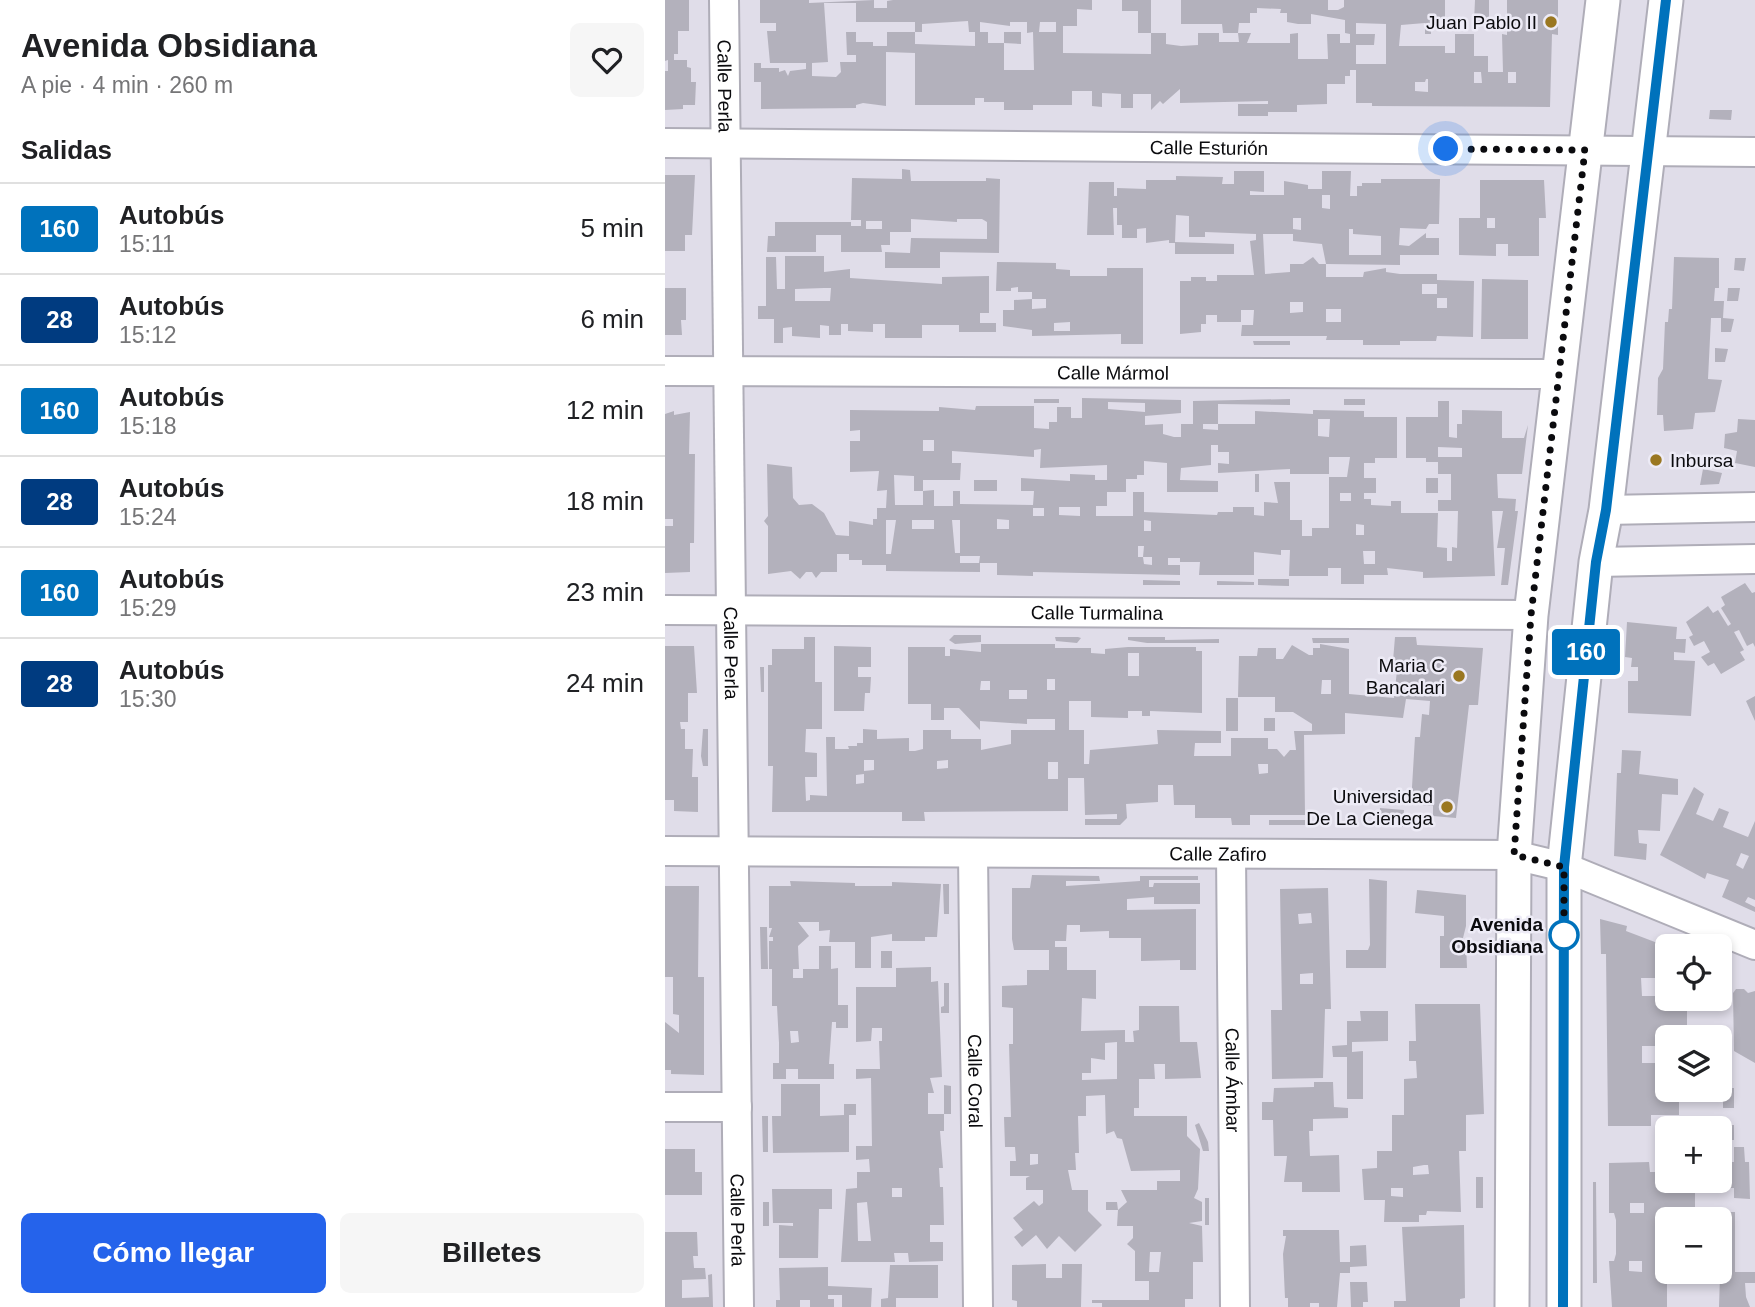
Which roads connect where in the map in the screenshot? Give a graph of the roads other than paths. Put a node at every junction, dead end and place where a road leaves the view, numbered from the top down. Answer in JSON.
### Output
{"nodes":[{"id":1,"x":724,"y":0,"type":"edge"},
{"id":2,"x":1603,"y":0,"type":"edge"},
{"id":3,"x":1666,"y":0,"type":"edge"},
{"id":4,"x":665,"y":143,"type":"edge"},
{"id":5,"x":726,"y":143,"type":"junction"},
{"id":6,"x":1585,"y":150,"type":"junction"},
{"id":7,"x":1646,"y":151,"type":"junction"},
{"id":8,"x":1755,"y":152,"type":"edge"},
{"id":9,"x":665,"y":371,"type":"edge"},
{"id":10,"x":728,"y":371,"type":"junction"},
{"id":11,"x":1560,"y":374,"type":"junction"},
{"id":12,"x":1755,"y":508,"type":"edge"},
{"id":13,"x":1606,"y":510,"type":"junction"},
{"id":14,"x":1755,"y":559,"type":"edge"},
{"id":15,"x":1596,"y":562,"type":"junction"},
{"id":16,"x":665,"y":610,"type":"edge"},
{"id":17,"x":730,"y":610,"type":"junction"},
{"id":18,"x":1531,"y":615,"type":"junction"},
{"id":19,"x":665,"y":851,"type":"edge"},
{"id":20,"x":733,"y":852,"type":"junction"},
{"id":21,"x":973,"y":853,"type":"junction"},
{"id":22,"x":1231,"y":854,"type":"junction"},
{"id":23,"x":1514,"y":855,"type":"junction"},
{"id":24,"x":1564,"y":867,"type":"junction"},
{"id":25,"x":1755,"y":945,"type":"edge"},
{"id":26,"x":665,"y":1107,"type":"edge"},
{"id":27,"x":737,"y":1107,"type":"junction"},
{"id":28,"x":739,"y":1307,"type":"edge"},
{"id":29,"x":978,"y":1307,"type":"edge"},
{"id":30,"x":1235,"y":1307,"type":"edge"},
{"id":31,"x":1513,"y":1307,"type":"edge"},
{"id":32,"x":1563,"y":1307,"type":"edge"}],
"edges":[{"from":1,"to":5,"type":"street","name":"Calle Perla"},
{"from":2,"to":6,"type":"street"},
{"from":3,"to":7,"type":"street"},
{"from":4,"to":5,"type":"street","name":"Calle Esturión"},
{"from":5,"to":6,"type":"street","name":"Calle Esturión"},
{"from":5,"to":10,"type":"street","name":"Calle Perla"},
{"from":6,"to":7,"type":"street","name":"Calle Esturión"},
{"from":6,"to":11,"type":"street"},
{"from":7,"to":8,"type":"street","name":"Calle Esturión"},
{"from":7,"to":13,"type":"street"},
{"from":9,"to":10,"type":"street","name":"Calle Mármol"},
{"from":10,"to":11,"type":"street","name":"Calle Mármol"},
{"from":10,"to":17,"type":"street","name":"Calle Perla"},
{"from":11,"to":18,"type":"street"},
{"from":12,"to":13,"type":"street"},
{"from":13,"to":15,"type":"street"},
{"from":14,"to":15,"type":"street"},
{"from":15,"to":24,"type":"street"},
{"from":16,"to":17,"type":"street","name":"Calle Turmalina"},
{"from":17,"to":18,"type":"street","name":"Calle Turmalina"},
{"from":17,"to":20,"type":"street","name":"Calle Perla"},
{"from":18,"to":23,"type":"street"},
{"from":19,"to":20,"type":"street","name":"Calle Zafiro"},
{"from":20,"to":21,"type":"street","name":"Calle Zafiro"},
{"from":20,"to":27,"type":"street","name":"Calle Perla"},
{"from":21,"to":22,"type":"street","name":"Calle Zafiro"},
{"from":21,"to":29,"type":"street","name":"Calle Coral"},
{"from":22,"to":23,"type":"street","name":"Calle Zafiro"},
{"from":22,"to":30,"type":"street","name":"Calle Ámbar"},
{"from":23,"to":24,"type":"street","name":"Calle Zafiro"},
{"from":23,"to":31,"type":"street"},
{"from":24,"to":25,"type":"street","name":"Calle Zafiro"},
{"from":24,"to":32,"type":"street"},
{"from":26,"to":27,"type":"street"},
{"from":27,"to":28,"type":"street","name":"Calle Perla"}]}
